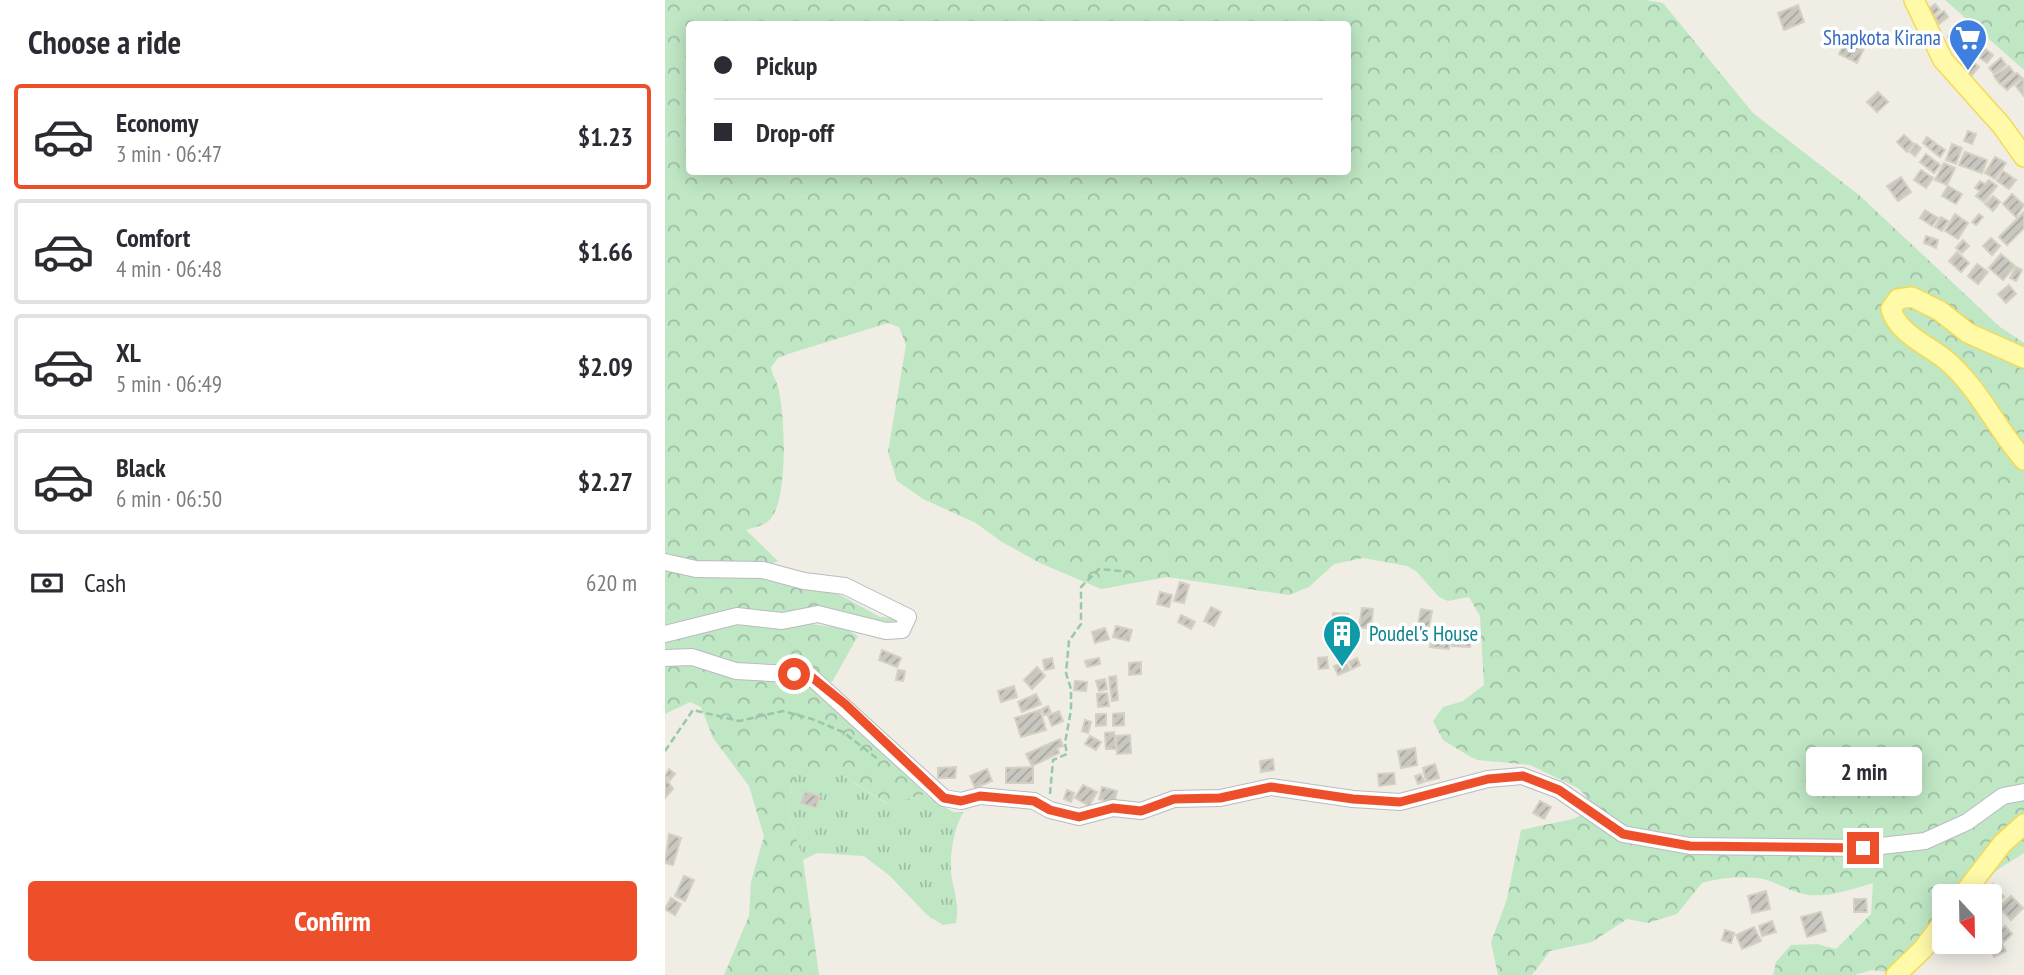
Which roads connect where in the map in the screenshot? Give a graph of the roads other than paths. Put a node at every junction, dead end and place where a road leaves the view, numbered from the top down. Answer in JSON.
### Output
{"nodes":[{"id":1,"x":1914,"y":0,"type":"edge"},
{"id":2,"x":2024,"y":158,"type":"edge"},
{"id":3,"x":2024,"y":358,"type":"edge"},
{"id":4,"x":2024,"y":460,"type":"edge"},
{"id":5,"x":665,"y":562,"type":"edge"},
{"id":6,"x":665,"y":634,"type":"edge"},
{"id":7,"x":665,"y":658,"type":"edge"},
{"id":8,"x":2024,"y":792,"type":"edge"},
{"id":9,"x":2024,"y":824,"type":"edge"},
{"id":10,"x":1971,"y":884,"type":"edge"},
{"id":11,"x":1932,"y":937,"type":"edge"},
{"id":12,"x":1896,"y":975,"type":"edge"}],
"edges":[{"from":1,"to":2,"type":"main road"},
{"from":3,"to":4,"type":"main road"},
{"from":5,"to":6,"type":"street"},
{"from":7,"to":8,"type":"street"},
{"from":9,"to":10,"type":"main road"},
{"from":11,"to":12,"type":"main road"}]}
